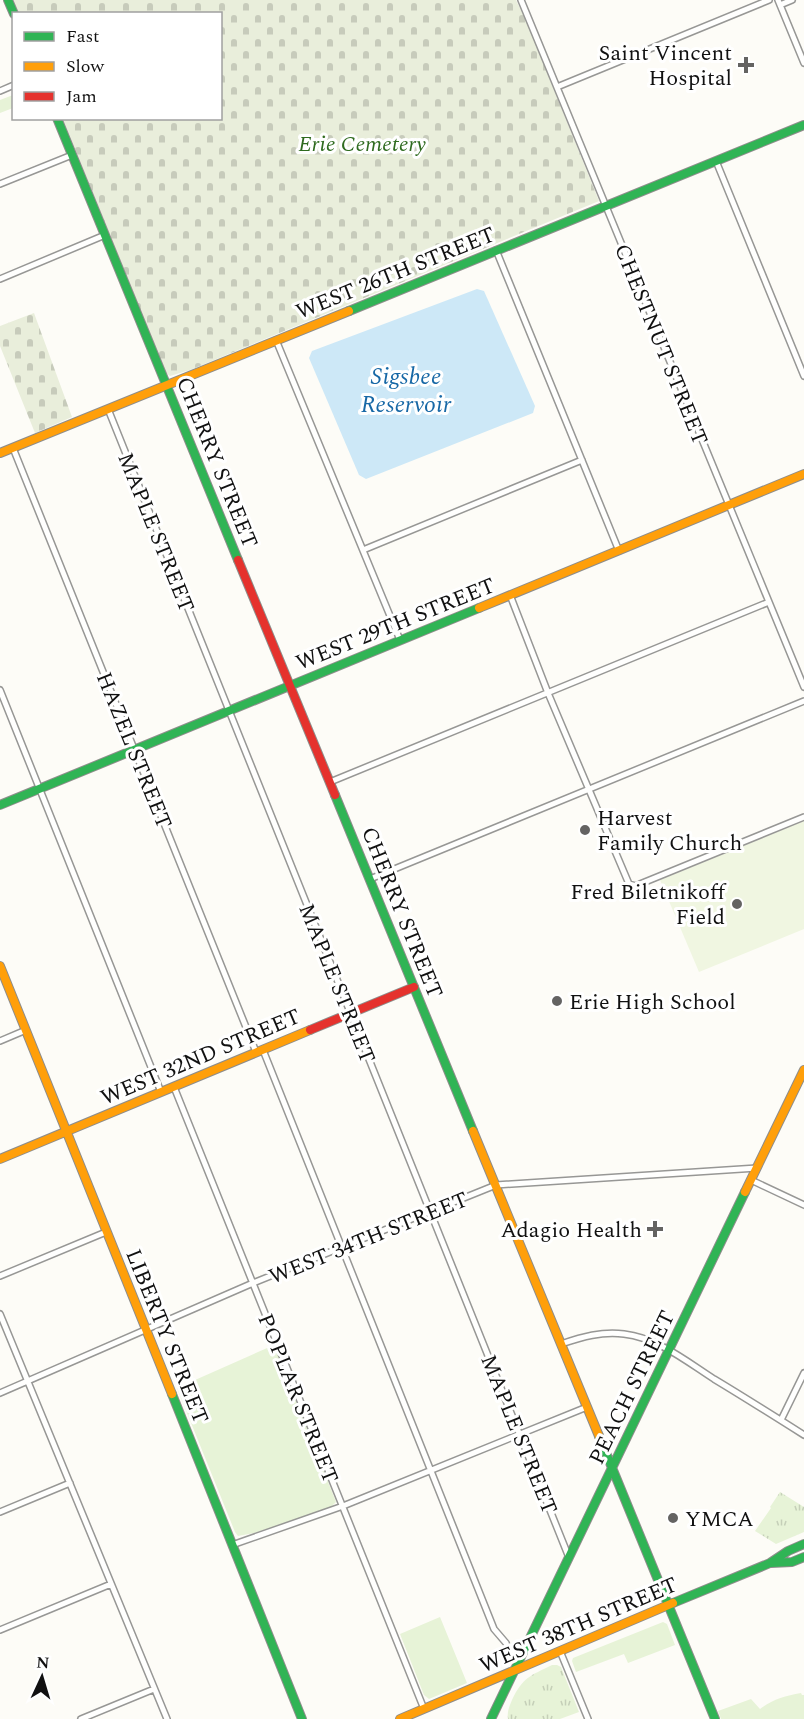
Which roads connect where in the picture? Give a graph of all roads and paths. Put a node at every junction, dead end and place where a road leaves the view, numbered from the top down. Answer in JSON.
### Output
{"nodes":[{"id":1,"x":521,"y":0,"type":"edge"},
{"id":2,"x":769,"y":0,"type":"edge"},
{"id":3,"x":792,"y":0,"type":"edge"},
{"id":4,"x":779,"y":3,"type":"edge"},
{"id":5,"x":804,"y":63,"type":"edge"},
{"id":6,"x":557,"y":87,"type":"junction"},
{"id":7,"x":58,"y":120,"type":"edge"},
{"id":8,"x":804,"y":125,"type":"edge"},
{"id":9,"x":72,"y":155,"type":"junction"},
{"id":10,"x":716,"y":161,"type":"junction"},
{"id":11,"x":0,"y":184,"type":"edge"},
{"id":12,"x":606,"y":206,"type":"junction"},
{"id":13,"x":105,"y":235,"type":"junction"},
{"id":14,"x":496,"y":250,"type":"junction"},
{"id":15,"x":0,"y":279,"type":"edge"},
{"id":16,"x":276,"y":340,"type":"junction"},
{"id":17,"x":804,"y":376,"type":"edge"},
{"id":18,"x":167,"y":385,"type":"junction"},
{"id":19,"x":108,"y":409,"type":"junction"},
{"id":20,"x":13,"y":448,"type":"junction"},
{"id":21,"x":0,"y":453,"type":"edge"},
{"id":22,"x":582,"y":460,"type":"junction"},
{"id":23,"x":804,"y":474,"type":"edge"},
{"id":24,"x":729,"y":505,"type":"junction"},
{"id":25,"x":363,"y":550,"type":"junction"},
{"id":26,"x":619,"y":551,"type":"junction"},
{"id":27,"x":510,"y":595,"type":"junction"},
{"id":28,"x":769,"y":602,"type":"junction"},
{"id":29,"x":400,"y":640,"type":"junction"},
{"id":30,"x":290,"y":685,"type":"junction"},
{"id":31,"x":804,"y":687,"type":"edge"},
{"id":32,"x":0,"y":690,"type":"edge"},
{"id":33,"x":549,"y":693,"type":"junction"},
{"id":34,"x":804,"y":701,"type":"edge"},
{"id":35,"x":229,"y":711,"type":"junction"},
{"id":36,"x":134,"y":750,"type":"junction"},
{"id":37,"x":330,"y":782,"type":"junction"},
{"id":38,"x":39,"y":789,"type":"junction"},
{"id":39,"x":590,"y":790,"type":"junction"},
{"id":40,"x":0,"y":805,"type":"edge"},
{"id":41,"x":804,"y":817,"type":"edge"},
{"id":42,"x":370,"y":879,"type":"junction"},
{"id":43,"x":0,"y":966,"type":"edge"},
{"id":44,"x":414,"y":987,"type":"junction"},
{"id":45,"x":350,"y":1013,"type":"junction"},
{"id":46,"x":26,"y":1030,"type":"junction"},
{"id":47,"x":0,"y":1041,"type":"edge"},
{"id":48,"x":260,"y":1051,"type":"junction"},
{"id":49,"x":804,"y":1070,"type":"edge"},
{"id":50,"x":174,"y":1087,"type":"junction"},
{"id":51,"x":161,"y":1092,"type":"junction"},
{"id":52,"x":67,"y":1131,"type":"junction"},
{"id":53,"x":0,"y":1159,"type":"edge"},
{"id":54,"x":757,"y":1168,"type":"junction"},
{"id":55,"x":751,"y":1180,"type":"junction"},
{"id":56,"x":496,"y":1185,"type":"junction"},
{"id":57,"x":804,"y":1205,"type":"edge"},
{"id":58,"x":430,"y":1211,"type":"junction"},
{"id":59,"x":106,"y":1232,"type":"junction"},
{"id":60,"x":341,"y":1247,"type":"junction"},
{"id":61,"x":0,"y":1276,"type":"edge"},
{"id":62,"x":253,"y":1283,"type":"junction"},
{"id":63,"x":0,"y":1314,"type":"edge"},
{"id":64,"x":147,"y":1330,"type":"junction"},
{"id":65,"x":561,"y":1344,"type":"junction"},
{"id":66,"x":669,"y":1350,"type":"junction"},
{"id":67,"x":804,"y":1373,"type":"edge"},
{"id":68,"x":28,"y":1382,"type":"junction"},
{"id":69,"x":0,"y":1393,"type":"edge"},
{"id":70,"x":587,"y":1407,"type":"junction"},
{"id":71,"x":781,"y":1420,"type":"junction"},
{"id":72,"x":520,"y":1434,"type":"junction"},
{"id":73,"x":804,"y":1435,"type":"edge"},
{"id":74,"x":612,"y":1468,"type":"junction"},
{"id":75,"x":431,"y":1470,"type":"junction"},
{"id":76,"x":70,"y":1483,"type":"junction"},
{"id":77,"x":343,"y":1506,"type":"junction"},
{"id":78,"x":0,"y":1512,"type":"edge"},
{"id":79,"x":804,"y":1544,"type":"edge"},
{"id":80,"x":232,"y":1545,"type":"junction"},
{"id":81,"x":569,"y":1557,"type":"junction"},
{"id":82,"x":804,"y":1557,"type":"edge"},
{"id":83,"x":770,"y":1563,"type":"junction"},
{"id":84,"x":111,"y":1584,"type":"junction"},
{"id":85,"x":668,"y":1606,"type":"junction"},
{"id":86,"x":0,"y":1630,"type":"edge"},
{"id":87,"x":506,"y":1643,"type":"dead end"},
{"id":88,"x":560,"y":1651,"type":"junction"},
{"id":89,"x":515,"y":1670,"type":"junction"},
{"id":90,"x":154,"y":1689,"type":"junction"},
{"id":91,"x":424,"y":1709,"type":"junction"},
{"id":92,"x":81,"y":1719,"type":"edge"},
{"id":93,"x":166,"y":1719,"type":"edge"},
{"id":94,"x":302,"y":1719,"type":"edge"},
{"id":95,"x":400,"y":1719,"type":"edge"},
{"id":96,"x":492,"y":1719,"type":"edge"},
{"id":97,"x":588,"y":1719,"type":"edge"},
{"id":98,"x":715,"y":1719,"type":"edge"}],
"edges":[{"from":1,"to":6,"type":"street","name":"CHESTNUT STREET"},
{"from":2,"to":6,"type":"street"},
{"from":3,"to":4,"type":"street"},
{"from":4,"to":5,"type":"street"},
{"from":6,"to":12,"type":"street","name":"CHESTNUT STREET"},
{"from":7,"to":9,"type":"street","name":"CHERRY STREET"},
{"from":8,"to":10,"type":"street","name":"WEST 26TH STREET"},
{"from":9,"to":11,"type":"street"},
{"from":9,"to":13,"type":"street","name":"CHERRY STREET"},
{"from":10,"to":12,"type":"street","name":"WEST 26TH STREET"},
{"from":10,"to":17,"type":"street"},
{"from":12,"to":14,"type":"street","name":"WEST 26TH STREET"},
{"from":12,"to":24,"type":"street","name":"CHESTNUT STREET"},
{"from":13,"to":15,"type":"street"},
{"from":13,"to":18,"type":"street","name":"CHERRY STREET"},
{"from":14,"to":16,"type":"street","name":"WEST 26TH STREET"},
{"from":14,"to":22,"type":"street"},
{"from":16,"to":18,"type":"street","name":"WEST 26TH STREET"},
{"from":16,"to":25,"type":"street"},
{"from":18,"to":19,"type":"street","name":"WEST 26TH STREET"},
{"from":18,"to":30,"type":"street","name":"CHERRY STREET"},
{"from":19,"to":20,"type":"street","name":"WEST 26TH STREET"},
{"from":19,"to":35,"type":"street","name":"MAPLE STREET"},
{"from":20,"to":21,"type":"street","name":"WEST 26TH STREET"},
{"from":20,"to":36,"type":"street","name":"HAZEL STREET"},
{"from":22,"to":25,"type":"street"},
{"from":22,"to":26,"type":"street"},
{"from":23,"to":24,"type":"street","name":"WEST 29TH STREET"},
{"from":24,"to":26,"type":"street","name":"WEST 29TH STREET"},
{"from":24,"to":28,"type":"street","name":"CHESTNUT STREET"},
{"from":25,"to":29,"type":"street"},
{"from":26,"to":27,"type":"street","name":"WEST 29TH STREET"},
{"from":27,"to":29,"type":"street","name":"WEST 29TH STREET"},
{"from":27,"to":33,"type":"street"},
{"from":28,"to":31,"type":"street","name":"CHESTNUT STREET"},
{"from":28,"to":33,"type":"street"},
{"from":29,"to":30,"type":"street","name":"WEST 29TH STREET"},
{"from":30,"to":35,"type":"street","name":"WEST 29TH STREET"},
{"from":30,"to":37,"type":"street","name":"CHERRY STREET"},
{"from":32,"to":38,"type":"street"},
{"from":33,"to":37,"type":"street"},
{"from":33,"to":39,"type":"street"},
{"from":34,"to":39,"type":"street"},
{"from":35,"to":36,"type":"street","name":"WEST 29TH STREET"},
{"from":35,"to":45,"type":"street","name":"MAPLE STREET"},
{"from":36,"to":38,"type":"street","name":"WEST 29TH STREET"},
{"from":36,"to":48,"type":"street","name":"HAZEL STREET"},
{"from":37,"to":42,"type":"street","name":"CHERRY STREET"},
{"from":38,"to":40,"type":"street","name":"WEST 29TH STREET"},
{"from":38,"to":51,"type":"street"},
{"from":39,"to":41,"type":"street"},
{"from":39,"to":42,"type":"street"},
{"from":42,"to":44,"type":"street","name":"CHERRY STREET"},
{"from":43,"to":46,"type":"street","name":"LIBERTY STREET"},
{"from":44,"to":45,"type":"street","name":"WEST 32ND STREET"},
{"from":44,"to":56,"type":"street","name":"CHERRY STREET"},
{"from":45,"to":48,"type":"street","name":"WEST 32ND STREET"},
{"from":45,"to":58,"type":"street","name":"MAPLE STREET"},
{"from":46,"to":47,"type":"street"},
{"from":46,"to":52,"type":"street","name":"LIBERTY STREET"},
{"from":48,"to":50,"type":"street","name":"WEST 32ND STREET"},
{"from":48,"to":60,"type":"street","name":"HAZEL STREET"},
{"from":49,"to":54,"type":"street","name":"PEACH STREET"},
{"from":50,"to":51,"type":"street","name":"WEST 32ND STREET"},
{"from":50,"to":62,"type":"street","name":"POPLAR STREET"},
{"from":51,"to":52,"type":"street","name":"WEST 32ND STREET"},
{"from":52,"to":53,"type":"street","name":"WEST 32ND STREET"},
{"from":52,"to":59,"type":"street","name":"LIBERTY STREET"},
{"from":54,"to":55,"type":"street","name":"PEACH STREET"},
{"from":54,"to":56,"type":"street","name":"WEST 34TH STREET"},
{"from":55,"to":57,"type":"street"},
{"from":55,"to":66,"type":"street","name":"PEACH STREET"},
{"from":56,"to":58,"type":"street","name":"WEST 34TH STREET"},
{"from":56,"to":65,"type":"street","name":"CHERRY STREET"},
{"from":58,"to":60,"type":"street","name":"WEST 34TH STREET"},
{"from":58,"to":72,"type":"street","name":"MAPLE STREET"},
{"from":59,"to":61,"type":"street"},
{"from":59,"to":64,"type":"street","name":"LIBERTY STREET"},
{"from":60,"to":62,"type":"street","name":"WEST 34TH STREET"},
{"from":60,"to":75,"type":"street","name":"HAZEL STREET"},
{"from":62,"to":64,"type":"street","name":"WEST 34TH STREET"},
{"from":62,"to":77,"type":"street","name":"POPLAR STREET"},
{"from":63,"to":68,"type":"street"},
{"from":64,"to":68,"type":"street","name":"WEST 34TH STREET"},
{"from":64,"to":80,"type":"street","name":"LIBERTY STREET"},
{"from":65,"to":66,"type":"street"},
{"from":65,"to":70,"type":"street","name":"CHERRY STREET"},
{"from":66,"to":71,"type":"street"},
{"from":66,"to":74,"type":"street","name":"PEACH STREET"},
{"from":67,"to":71,"type":"street"},
{"from":68,"to":69,"type":"street","name":"WEST 34TH STREET"},
{"from":68,"to":76,"type":"street"},
{"from":70,"to":72,"type":"street"},
{"from":70,"to":74,"type":"street","name":"CHERRY STREET"},
{"from":71,"to":73,"type":"street"},
{"from":72,"to":75,"type":"street"},
{"from":72,"to":81,"type":"street","name":"MAPLE STREET"},
{"from":74,"to":81,"type":"street","name":"PEACH STREET"},
{"from":74,"to":85,"type":"street","name":"CHERRY STREET"},
{"from":75,"to":77,"type":"street"},
{"from":75,"to":87,"type":"street","name":"HAZEL STREET"},
{"from":76,"to":78,"type":"street"},
{"from":76,"to":84,"type":"street"},
{"from":77,"to":80,"type":"street"},
{"from":77,"to":91,"type":"street","name":"POPLAR STREET"},
{"from":79,"to":83,"type":"street","name":"WEST 38TH STREET"},
{"from":80,"to":94,"type":"street","name":"LIBERTY STREET"},
{"from":81,"to":89,"type":"street","name":"PEACH STREET"},
{"from":82,"to":83,"type":"street","name":"WEST 38TH STREET"},
{"from":83,"to":85,"type":"street","name":"WEST 38TH STREET"},
{"from":84,"to":86,"type":"street"},
{"from":84,"to":90,"type":"street"},
{"from":85,"to":88,"type":"street","name":"WEST 38TH STREET"},
{"from":85,"to":98,"type":"street","name":"CHERRY STREET"},
{"from":88,"to":89,"type":"street","name":"WEST 38TH STREET"},
{"from":88,"to":97,"type":"street"},
{"from":89,"to":91,"type":"street","name":"WEST 38TH STREET"},
{"from":89,"to":96,"type":"street","name":"PEACH STREET"},
{"from":90,"to":92,"type":"street"},
{"from":90,"to":93,"type":"street"},
{"from":91,"to":95,"type":"street","name":"WEST 38TH STREET"}]}
